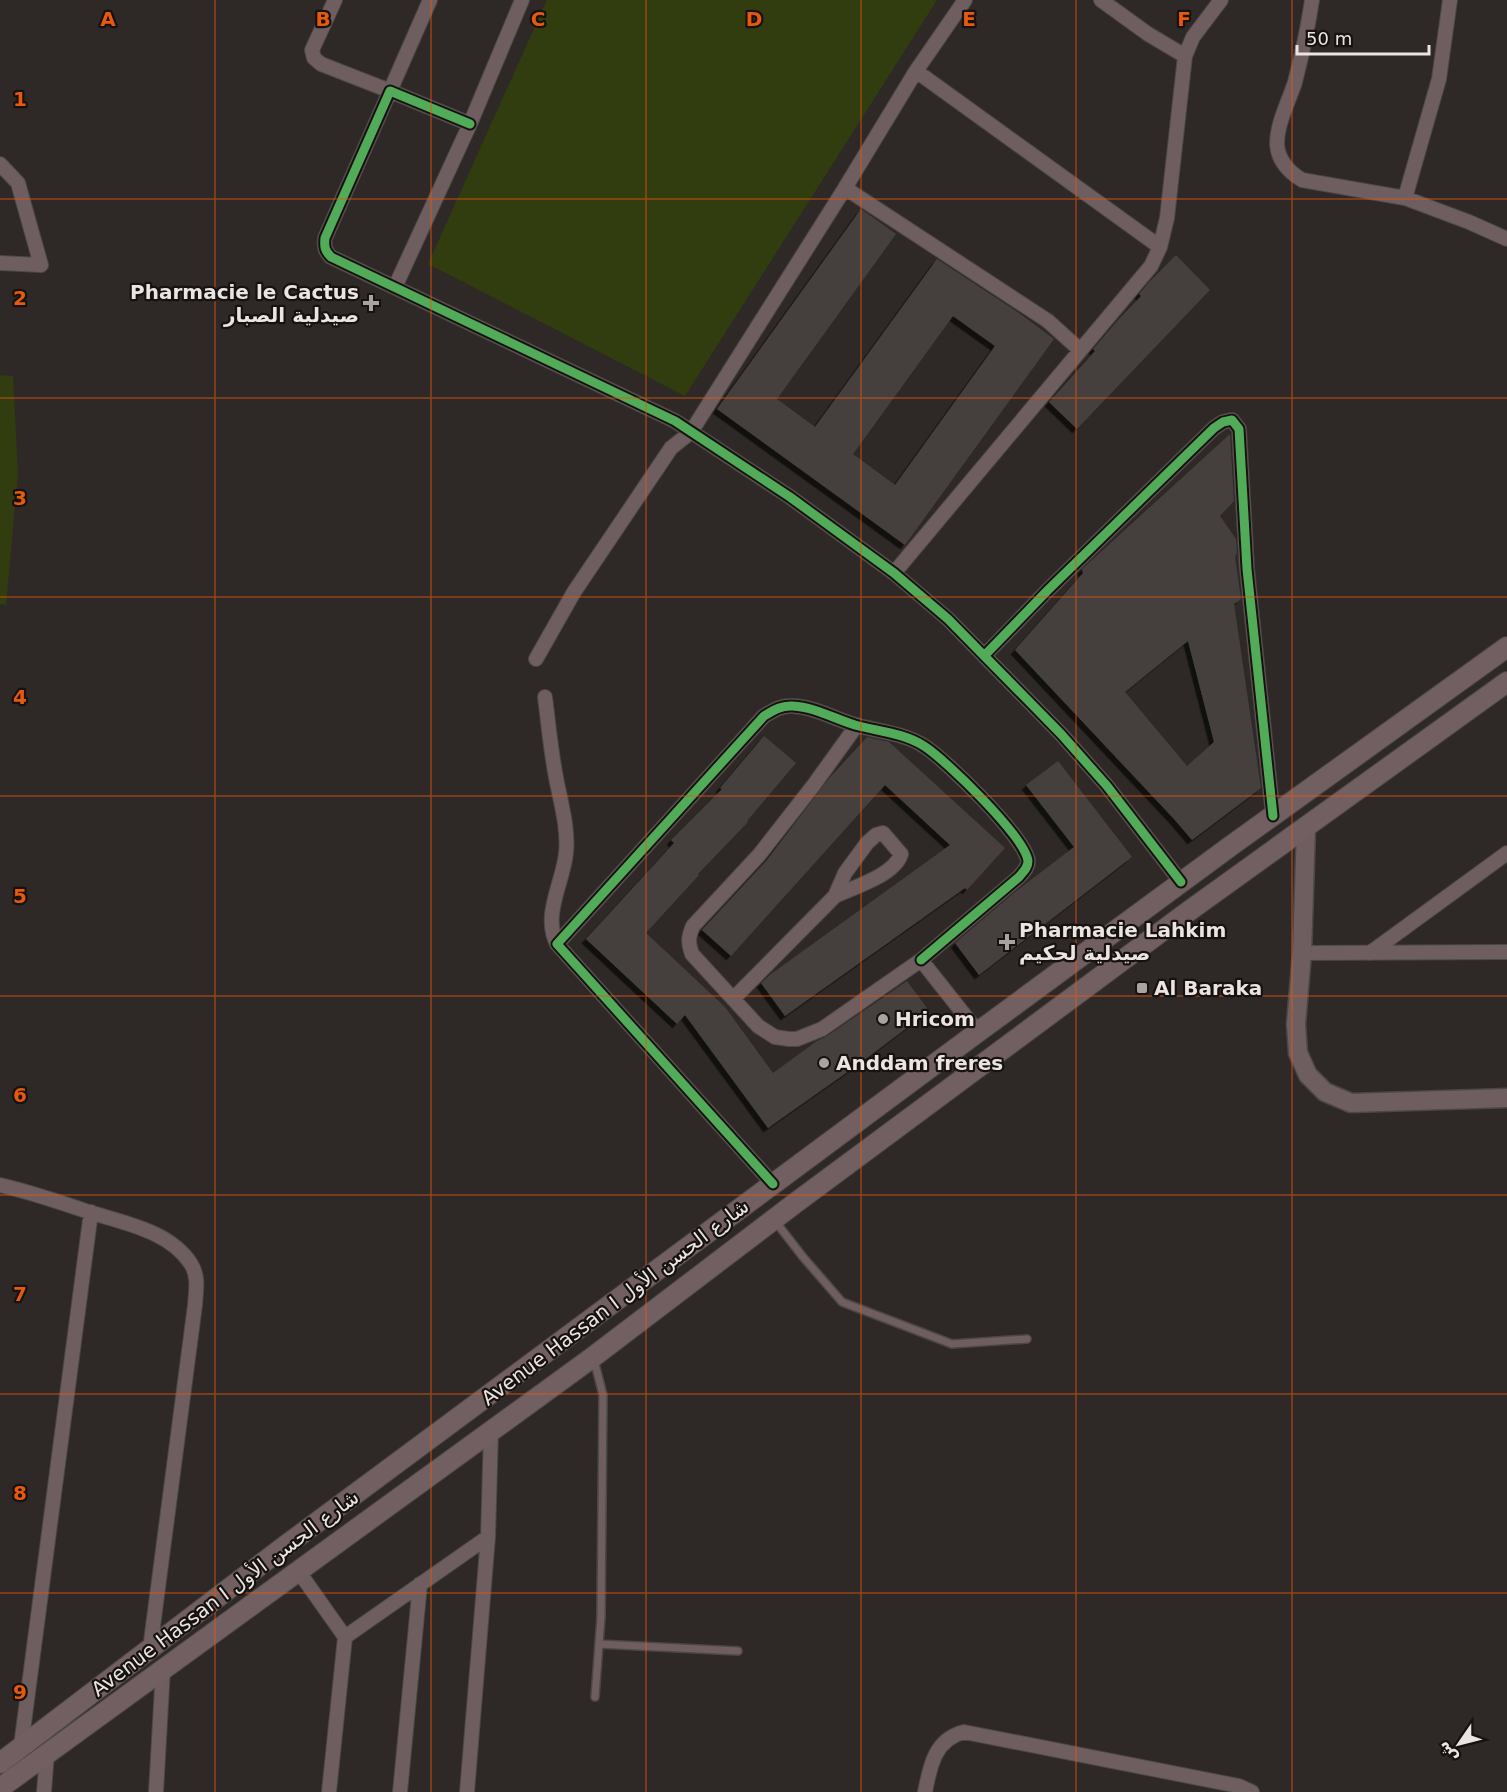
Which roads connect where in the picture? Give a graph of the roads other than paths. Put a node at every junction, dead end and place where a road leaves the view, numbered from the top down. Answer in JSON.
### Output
{"nodes":[{"id":1,"x":335,"y":0,"type":"edge"},
{"id":2,"x":430,"y":0,"type":"edge"},
{"id":3,"x":522,"y":0,"type":"edge"},
{"id":4,"x":965,"y":0,"type":"edge"},
{"id":5,"x":1101,"y":0,"type":"edge"},
{"id":6,"x":1221,"y":0,"type":"edge"},
{"id":7,"x":1312,"y":0,"type":"edge"},
{"id":8,"x":1450,"y":0,"type":"edge"},
{"id":9,"x":1185,"y":56,"type":"junction"},
{"id":10,"x":916,"y":71,"type":"junction"},
{"id":11,"x":390,"y":91,"type":"junction"},
{"id":12,"x":470,"y":124,"type":"junction"},
{"id":13,"x":0,"y":164,"type":"edge"},
{"id":14,"x":845,"y":188,"type":"junction"},
{"id":15,"x":1405,"y":198,"type":"junction"},
{"id":16,"x":1507,"y":238,"type":"edge"},
{"id":17,"x":1160,"y":246,"type":"junction"},
{"id":18,"x":0,"y":263,"type":"edge"},
{"id":19,"x":395,"y":287,"type":"junction"},
{"id":20,"x":1080,"y":350,"type":"junction"},
{"id":21,"x":691,"y":432,"type":"junction"},
{"id":22,"x":894,"y":573,"type":"junction"},
{"id":23,"x":1507,"y":647,"type":"edge"},
{"id":24,"x":984,"y":656,"type":"junction"},
{"id":25,"x":536,"y":659,"type":"dead end"},
{"id":26,"x":1507,"y":682,"type":"edge"},
{"id":27,"x":545,"y":697,"type":"dead end"},
{"id":28,"x":857,"y":725,"type":"junction"},
{"id":29,"x":1273,"y":816,"type":"junction"},
{"id":30,"x":1306,"y":828,"type":"junction"},
{"id":31,"x":1507,"y":853,"type":"edge"},
{"id":32,"x":1181,"y":882,"type":"junction"},
{"id":33,"x":835,"y":896,"type":"junction"},
{"id":34,"x":557,"y":944,"type":"junction"},
{"id":35,"x":1302,"y":952,"type":"junction"},
{"id":36,"x":1507,"y":952,"type":"edge"},
{"id":37,"x":1371,"y":953,"type":"junction"},
{"id":38,"x":921,"y":960,"type":"junction"},
{"id":39,"x":733,"y":999,"type":"junction"},
{"id":40,"x":978,"y":1032,"type":"junction"},
{"id":41,"x":1507,"y":1098,"type":"edge"},
{"id":42,"x":773,"y":1184,"type":"junction"},
{"id":43,"x":0,"y":1185,"type":"edge"},
{"id":44,"x":91,"y":1212,"type":"junction"},
{"id":45,"x":774,"y":1220,"type":"junction"},
{"id":46,"x":1027,"y":1339,"type":"dead end"},
{"id":47,"x":593,"y":1357,"type":"junction"},
{"id":48,"x":491,"y":1431,"type":"junction"},
{"id":49,"x":488,"y":1537,"type":"junction"},
{"id":50,"x":299,"y":1572,"type":"junction"},
{"id":51,"x":420,"y":1584,"type":"junction"},
{"id":52,"x":345,"y":1637,"type":"junction"},
{"id":53,"x":599,"y":1644,"type":"junction"},
{"id":54,"x":150,"y":1649,"type":"junction"},
{"id":55,"x":738,"y":1651,"type":"dead end"},
{"id":56,"x":164,"y":1669,"type":"junction"},
{"id":57,"x":595,"y":1697,"type":"dead end"},
{"id":58,"x":8,"y":1753,"type":"edge"},
{"id":59,"x":47,"y":1753,"type":"junction"},
{"id":60,"x":0,"y":1788,"type":"edge"},
{"id":61,"x":44,"y":1792,"type":"edge"},
{"id":62,"x":156,"y":1792,"type":"edge"},
{"id":63,"x":329,"y":1792,"type":"edge"},
{"id":64,"x":400,"y":1792,"type":"edge"},
{"id":65,"x":467,"y":1792,"type":"edge"},
{"id":66,"x":925,"y":1792,"type":"edge"},
{"id":67,"x":1252,"y":1792,"type":"edge"}],
"edges":[{"from":1,"to":11,"type":"street"},
{"from":2,"to":11,"type":"street"},
{"from":3,"to":12,"type":"street"},
{"from":4,"to":10,"type":"street"},
{"from":5,"to":9,"type":"street"},
{"from":6,"to":9,"type":"street"},
{"from":7,"to":15,"type":"street"},
{"from":8,"to":15,"type":"street"},
{"from":9,"to":17,"type":"street"},
{"from":10,"to":14,"type":"street"},
{"from":10,"to":17,"type":"street"},
{"from":11,"to":12,"type":"street"},
{"from":11,"to":19,"type":"street"},
{"from":12,"to":19,"type":"street"},
{"from":13,"to":18,"type":"street"},
{"from":14,"to":20,"type":"street"},
{"from":14,"to":21,"type":"street"},
{"from":15,"to":16,"type":"street"},
{"from":17,"to":20,"type":"street"},
{"from":19,"to":21,"type":"street"},
{"from":20,"to":22,"type":"street"},
{"from":21,"to":22,"type":"street"},
{"from":21,"to":25,"type":"street"},
{"from":22,"to":24,"type":"street"},
{"from":23,"to":29,"type":"main road","name":"Avenue Hassan I شارع الحسن الأول"},
{"from":24,"to":29,"type":"street"},
{"from":24,"to":32,"type":"street"},
{"from":26,"to":30,"type":"main road"},
{"from":27,"to":34,"type":"street"},
{"from":28,"to":34,"type":"street"},
{"from":28,"to":38,"type":"street"},
{"from":28,"to":39,"type":"street"},
{"from":29,"to":32,"type":"main road","name":"Avenue Hassan I شارع الحسن الأول"},
{"from":30,"to":35,"type":"street"},
{"from":30,"to":45,"type":"main road"},
{"from":31,"to":37,"type":"street"},
{"from":32,"to":40,"type":"main road","name":"Avenue Hassan I شارع الحسن الأول"},
{"from":33,"to":33,"type":"street"},
{"from":33,"to":39,"type":"street"},
{"from":34,"to":42,"type":"street"},
{"from":35,"to":37,"type":"street"},
{"from":35,"to":41,"type":"street"},
{"from":36,"to":37,"type":"street"},
{"from":38,"to":39,"type":"street"},
{"from":38,"to":40,"type":"street"},
{"from":40,"to":42,"type":"main road","name":"Avenue Hassan I شارع الحسن الأول"},
{"from":42,"to":54,"type":"main road","name":"Avenue Hassan I شارع الحسن الأول"},
{"from":43,"to":44,"type":"street"},
{"from":44,"to":54,"type":"street"},
{"from":44,"to":58,"type":"street"},
{"from":45,"to":46,"type":"lane"},
{"from":45,"to":47,"type":"main road"},
{"from":47,"to":48,"type":"main road"},
{"from":47,"to":53,"type":"lane"},
{"from":48,"to":49,"type":"street"},
{"from":48,"to":50,"type":"main road"},
{"from":49,"to":51,"type":"street"},
{"from":49,"to":65,"type":"street"},
{"from":50,"to":52,"type":"street"},
{"from":50,"to":56,"type":"main road"},
{"from":51,"to":52,"type":"street"},
{"from":51,"to":64,"type":"street"},
{"from":52,"to":63,"type":"street"},
{"from":53,"to":55,"type":"lane"},
{"from":53,"to":57,"type":"lane"},
{"from":54,"to":58,"type":"main road","name":"Avenue Hassan I شارع الحسن الأول"},
{"from":56,"to":59,"type":"main road"},
{"from":56,"to":62,"type":"street"},
{"from":59,"to":60,"type":"main road"},
{"from":59,"to":61,"type":"street"},
{"from":66,"to":67,"type":"street"}]}
